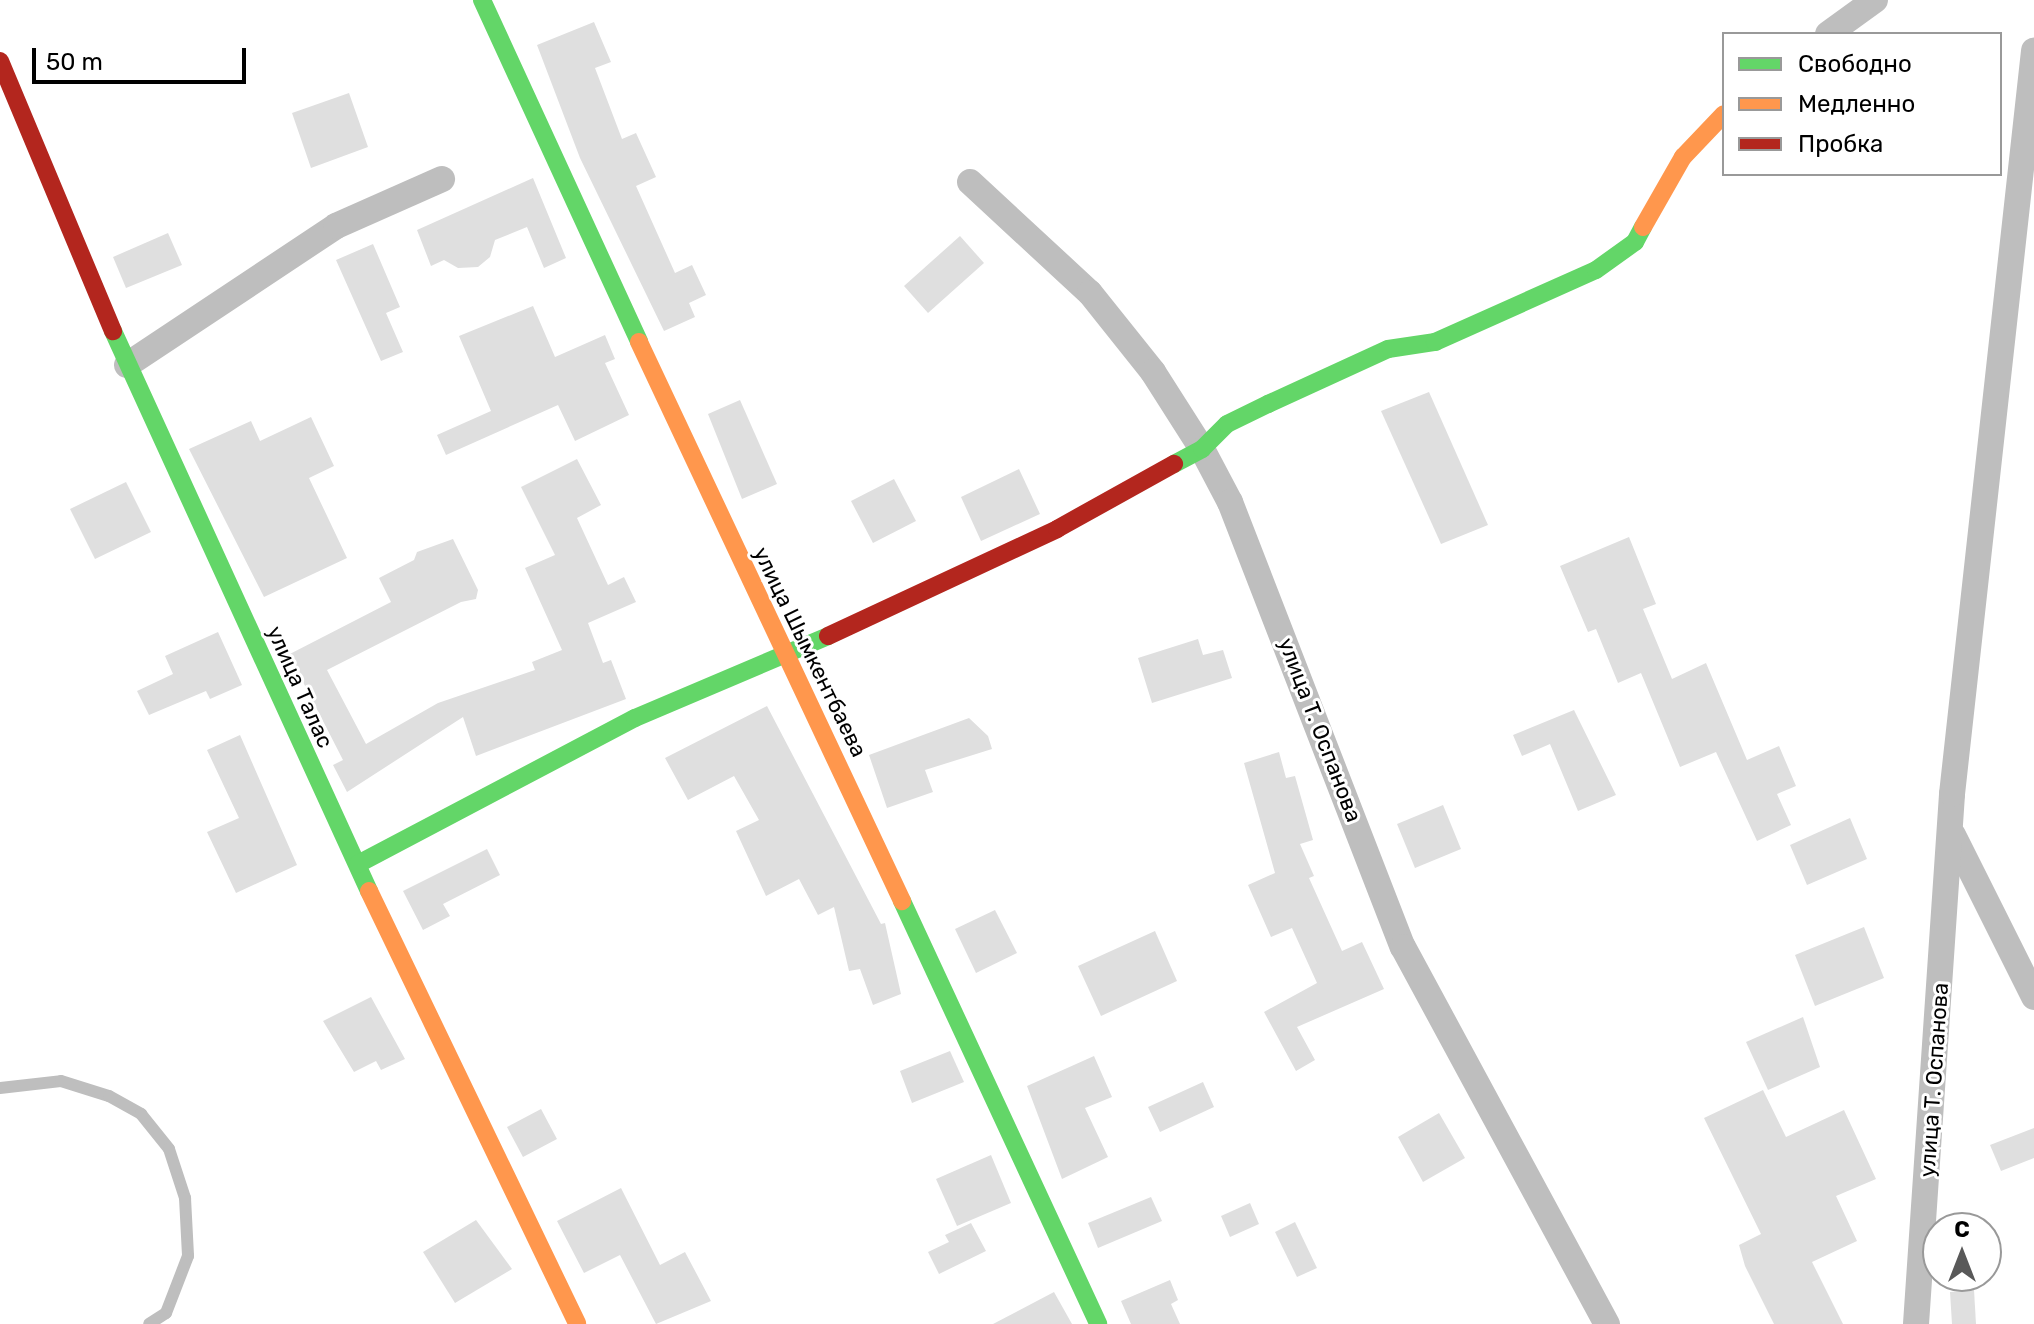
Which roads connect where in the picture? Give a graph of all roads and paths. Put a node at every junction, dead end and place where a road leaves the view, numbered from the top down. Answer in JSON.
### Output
{"nodes":[{"id":1,"x":482,"y":0,"type":"edge"},
{"id":2,"x":1875,"y":0,"type":"edge"},
{"id":3,"x":1831,"y":32,"type":"edge"},
{"id":4,"x":2034,"y":51,"type":"edge"},
{"id":5,"x":0,"y":61,"type":"edge"},
{"id":6,"x":1722,"y":116,"type":"edge"},
{"id":7,"x":442,"y":179,"type":"dead end"},
{"id":8,"x":970,"y":182,"type":"dead end"},
{"id":9,"x":127,"y":365,"type":"junction"},
{"id":10,"x":1202,"y":449,"type":"junction"},
{"id":11,"x":783,"y":657,"type":"junction"},
{"id":12,"x":1953,"y":835,"type":"junction"},
{"id":13,"x":358,"y":864,"type":"junction"},
{"id":14,"x":2034,"y":997,"type":"edge"},
{"id":15,"x":0,"y":1088,"type":"edge"},
{"id":16,"x":149,"y":1324,"type":"edge"},
{"id":17,"x":577,"y":1324,"type":"edge"},
{"id":18,"x":1098,"y":1324,"type":"edge"},
{"id":19,"x":1607,"y":1324,"type":"edge"},
{"id":20,"x":1916,"y":1324,"type":"edge"}],
"edges":[{"from":1,"to":11,"type":"street","name":"улица Шымкентбаева"},
{"from":2,"to":3,"type":"street"},
{"from":4,"to":12,"type":"street","name":"улица Т. Оспанова"},
{"from":5,"to":9,"type":"street","name":"улица Талас"},
{"from":6,"to":10,"type":"street"},
{"from":7,"to":9,"type":"street"},
{"from":8,"to":10,"type":"street","name":"улица Т. Оспанова"},
{"from":9,"to":13,"type":"street","name":"улица Талас"},
{"from":10,"to":11,"type":"street"},
{"from":10,"to":19,"type":"street","name":"улица Т. Оспанова"},
{"from":11,"to":13,"type":"street"},
{"from":11,"to":18,"type":"street","name":"улица Шымкентбаева"},
{"from":12,"to":14,"type":"street"},
{"from":12,"to":20,"type":"street","name":"улица Т. Оспанова"},
{"from":13,"to":17,"type":"street","name":"улица Талас"},
{"from":15,"to":16,"type":"lane"}]}
